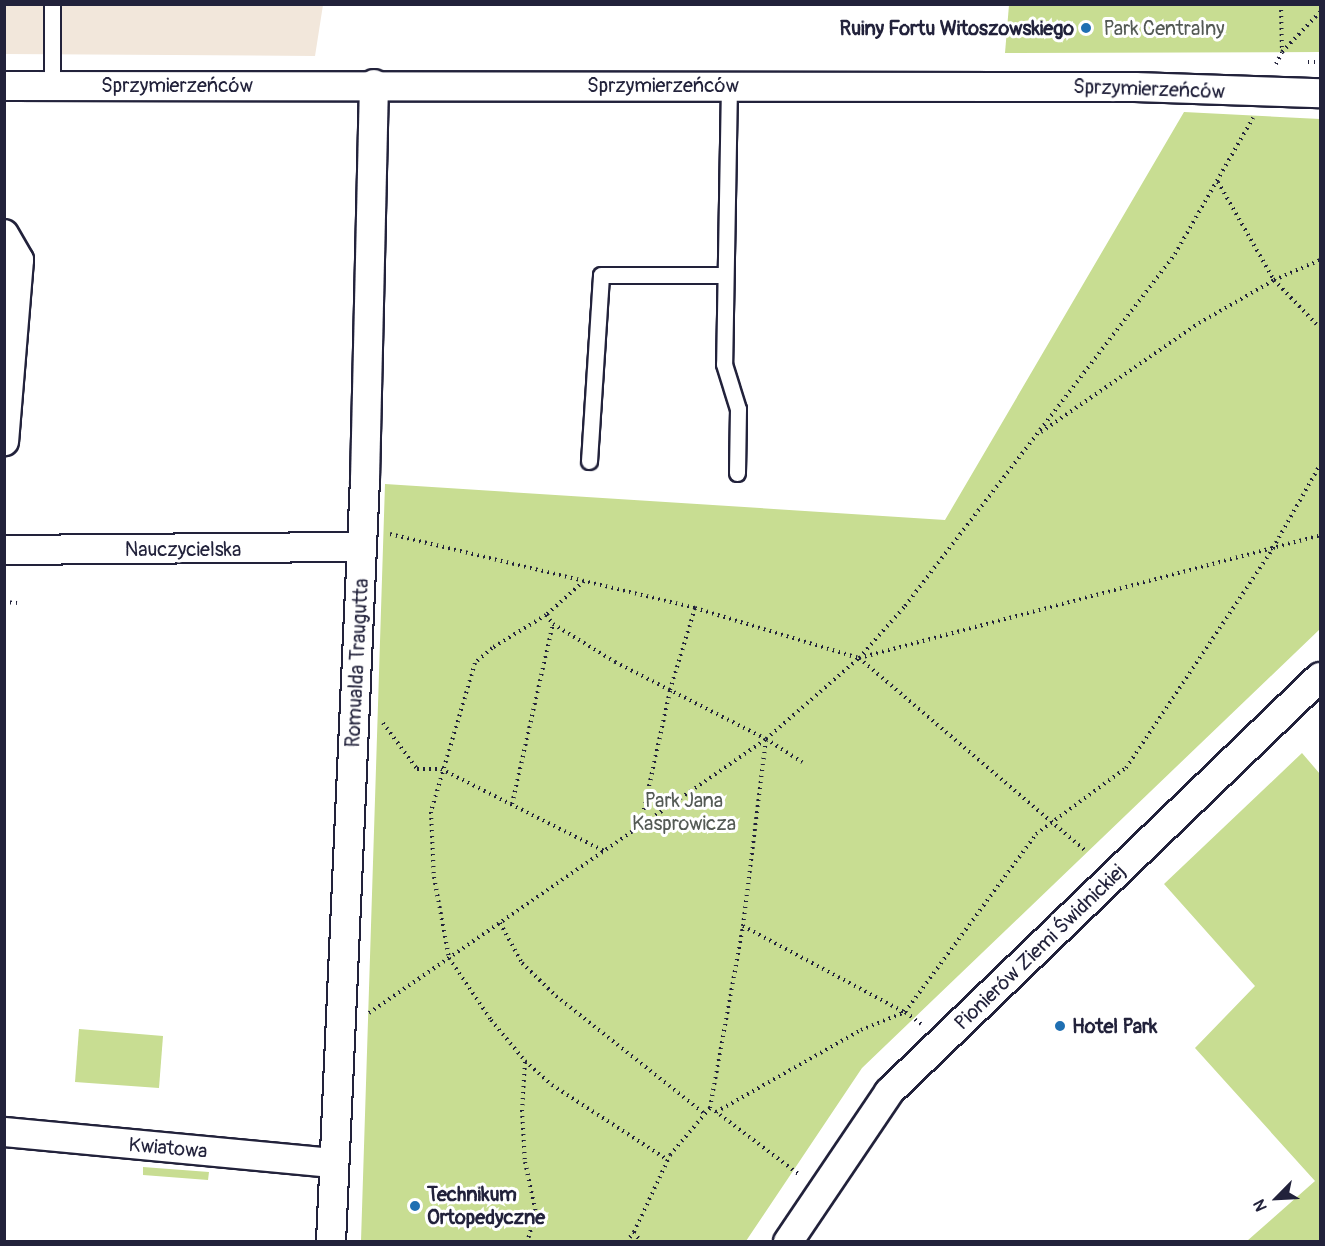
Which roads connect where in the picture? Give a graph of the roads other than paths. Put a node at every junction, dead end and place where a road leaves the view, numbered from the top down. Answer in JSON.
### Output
{"nodes":[{"id":1,"x":52,"y":4,"type":"edge"},
{"id":2,"x":374,"y":84,"type":"junction"},
{"id":3,"x":4,"y":86,"type":"edge"},
{"id":4,"x":52,"y":86,"type":"junction"},
{"id":5,"x":729,"y":86,"type":"junction"},
{"id":6,"x":1320,"y":93,"type":"edge"},
{"id":7,"x":4,"y":234,"type":"edge"},
{"id":8,"x":725,"y":275,"type":"junction"},
{"id":9,"x":4,"y":441,"type":"edge"},
{"id":10,"x":589,"y":461,"type":"dead end"},
{"id":11,"x":737,"y":473,"type":"dead end"},
{"id":12,"x":363,"y":548,"type":"junction"},
{"id":13,"x":4,"y":550,"type":"edge"},
{"id":14,"x":1320,"y":677,"type":"edge"},
{"id":15,"x":4,"y":1132,"type":"edge"},
{"id":16,"x":332,"y":1163,"type":"junction"},
{"id":17,"x":331,"y":1242,"type":"edge"},
{"id":18,"x":788,"y":1242,"type":"edge"}],
"edges":[{"from":1,"to":4,"type":"lane"},
{"from":2,"to":4,"type":"street","name":"Sprzymierzeńców"},
{"from":2,"to":5,"type":"street","name":"Sprzymierzeńców"},
{"from":2,"to":12,"type":"street","name":"Romualda Traugutta"},
{"from":3,"to":4,"type":"street","name":"Sprzymierzeńców"},
{"from":5,"to":6,"type":"street","name":"Sprzymierzeńców"},
{"from":5,"to":8,"type":"lane"},
{"from":7,"to":9,"type":"street"},
{"from":8,"to":10,"type":"lane"},
{"from":8,"to":11,"type":"lane"},
{"from":12,"to":13,"type":"street","name":"Nauczycielska"},
{"from":12,"to":16,"type":"street","name":"Romualda Traugutta"},
{"from":14,"to":18,"type":"street","name":"Pionierów Ziemi Świdnickiej"},
{"from":15,"to":16,"type":"street","name":"Kwiatowa"},
{"from":16,"to":17,"type":"street","name":"Romualda Traugutta"}]}
